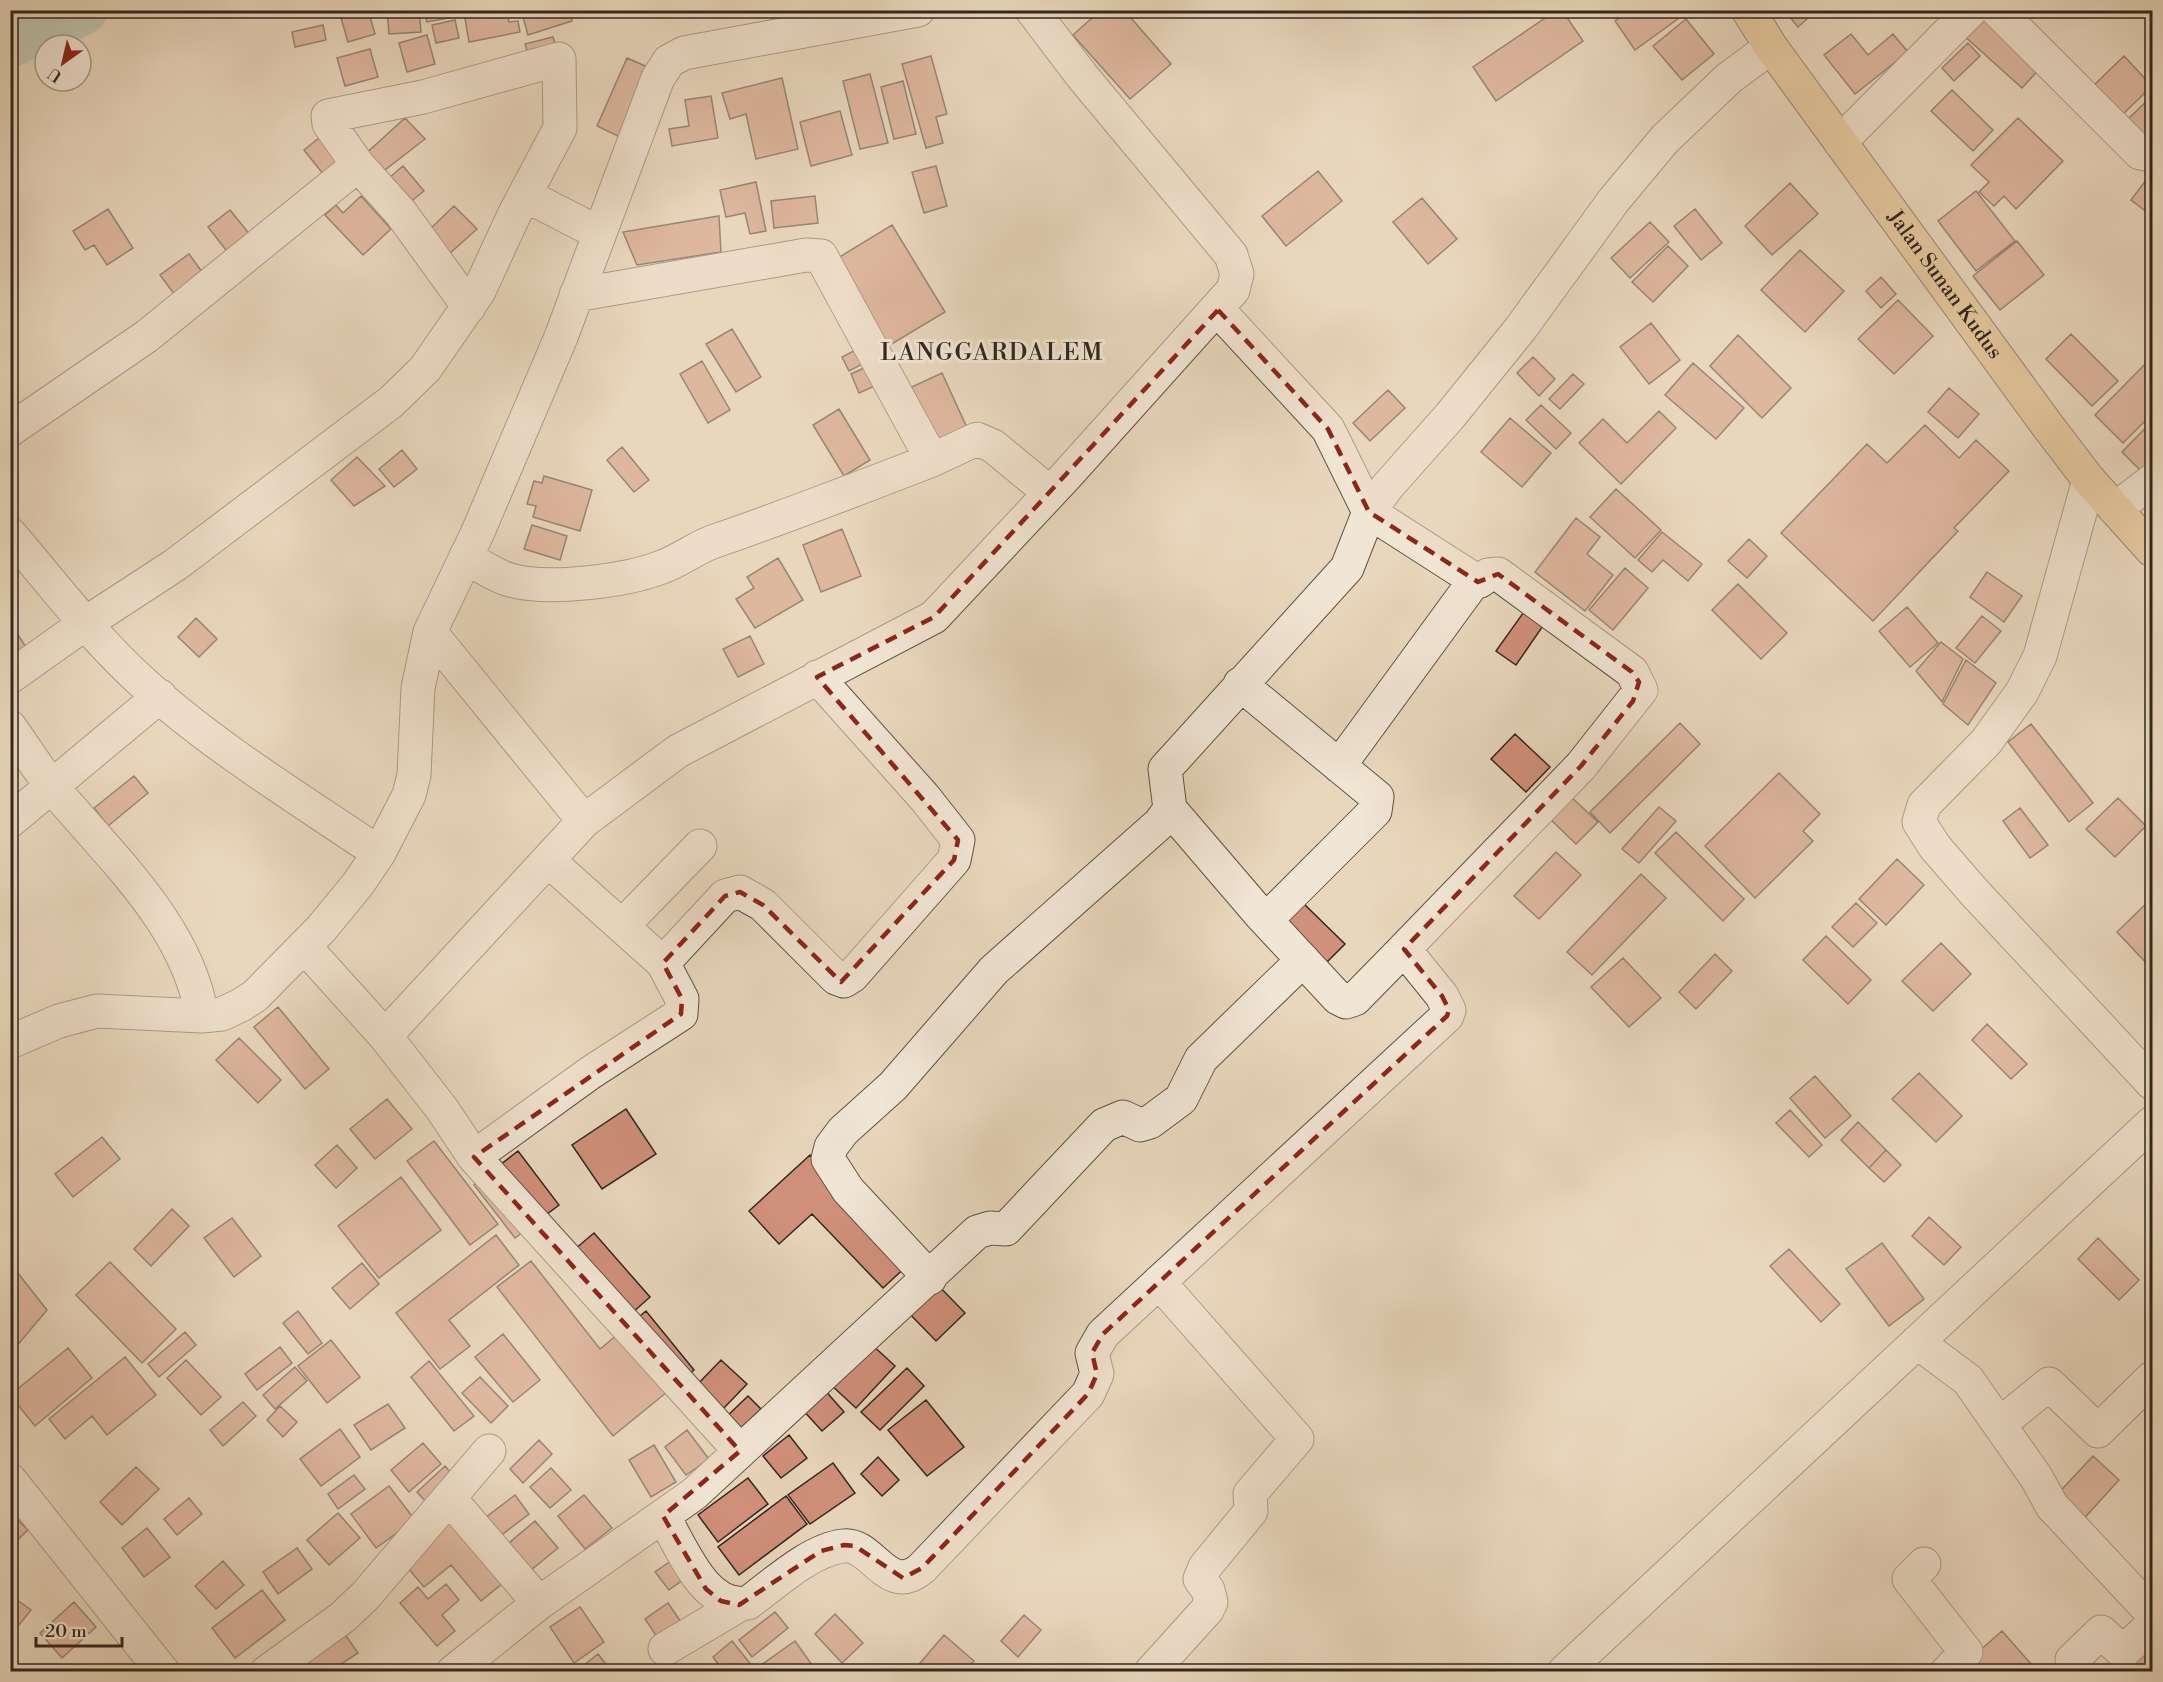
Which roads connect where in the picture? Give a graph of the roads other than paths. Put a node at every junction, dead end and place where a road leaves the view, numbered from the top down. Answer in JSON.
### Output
{"nodes":[{"id":1,"x":918,"y":10,"type":"edge"},
{"id":2,"x":1032,"y":10,"type":"edge"},
{"id":3,"x":1748,"y":10,"type":"edge"},
{"id":4,"x":1971,"y":10,"type":"edge"},
{"id":5,"x":1997,"y":10,"type":"edge"},
{"id":6,"x":1771,"y":47,"type":"junction"},
{"id":7,"x":1840,"y":142,"type":"junction"},
{"id":8,"x":2152,"y":155,"type":"edge"},
{"id":9,"x":358,"y":165,"type":"junction"},
{"id":10,"x":527,"y":196,"type":"junction"},
{"id":11,"x":597,"y":232,"type":"junction"},
{"id":12,"x":576,"y":295,"type":"junction"},
{"id":13,"x":469,"y":307,"type":"junction"},
{"id":14,"x":1218,"y":309,"type":"junction"},
{"id":15,"x":10,"y":430,"type":"edge"},
{"id":16,"x":932,"y":460,"type":"junction"},
{"id":17,"x":2090,"y":480,"type":"junction"},
{"id":18,"x":2152,"y":481,"type":"edge"},
{"id":19,"x":1050,"y":493,"type":"junction"},
{"id":20,"x":2115,"y":509,"type":"junction"},
{"id":21,"x":1369,"y":512,"type":"junction"},
{"id":22,"x":10,"y":534,"type":"edge"},
{"id":23,"x":2152,"y":550,"type":"edge"},
{"id":24,"x":466,"y":556,"type":"junction"},
{"id":25,"x":1475,"y":580,"type":"junction"},
{"id":26,"x":86,"y":623,"type":"junction"},
{"id":27,"x":430,"y":632,"type":"junction"},
{"id":28,"x":10,"y":677,"type":"edge"},
{"id":29,"x":817,"y":677,"type":"junction"},
{"id":30,"x":1240,"y":684,"type":"junction"},
{"id":31,"x":160,"y":696,"type":"junction"},
{"id":32,"x":10,"y":727,"type":"edge"},
{"id":33,"x":1339,"y":766,"type":"junction"},
{"id":34,"x":53,"y":788,"type":"junction"},
{"id":35,"x":1170,"y":809,"type":"junction"},
{"id":36,"x":10,"y":821,"type":"edge"},
{"id":37,"x":584,"y":821,"type":"junction"},
{"id":38,"x":700,"y":846,"type":"dead end"},
{"id":39,"x":379,"y":853,"type":"junction"},
{"id":40,"x":549,"y":861,"type":"junction"},
{"id":41,"x":1266,"y":920,"type":"junction"},
{"id":42,"x":622,"y":926,"type":"junction"},
{"id":43,"x":304,"y":946,"type":"junction"},
{"id":44,"x":1404,"y":949,"type":"junction"},
{"id":45,"x":1303,"y":960,"type":"junction"},
{"id":46,"x":663,"y":963,"type":"junction"},
{"id":47,"x":202,"y":1016,"type":"junction"},
{"id":48,"x":385,"y":1036,"type":"junction"},
{"id":49,"x":10,"y":1042,"type":"edge"},
{"id":50,"x":2152,"y":1083,"type":"edge"},
{"id":51,"x":2152,"y":1122,"type":"edge"},
{"id":52,"x":474,"y":1157,"type":"junction"},
{"id":53,"x":930,"y":1278,"type":"junction"},
{"id":54,"x":1159,"y":1282,"type":"junction"},
{"id":55,"x":1917,"y":1342,"type":"junction"},
{"id":56,"x":2149,"y":1389,"type":"edge"},
{"id":57,"x":2000,"y":1424,"type":"junction"},
{"id":58,"x":489,"y":1451,"type":"dead end"},
{"id":59,"x":740,"y":1451,"type":"junction"},
{"id":60,"x":10,"y":1480,"type":"edge"},
{"id":61,"x":450,"y":1499,"type":"junction"},
{"id":62,"x":663,"y":1516,"type":"junction"},
{"id":63,"x":1924,"y":1564,"type":"dead end"},
{"id":64,"x":539,"y":1603,"type":"junction"},
{"id":65,"x":739,"y":1605,"type":"junction"},
{"id":66,"x":2152,"y":1613,"type":"edge"},
{"id":67,"x":2152,"y":1625,"type":"edge"},
{"id":68,"x":664,"y":1649,"type":"dead end"},
{"id":69,"x":163,"y":1671,"type":"edge"},
{"id":70,"x":267,"y":1671,"type":"edge"},
{"id":71,"x":453,"y":1671,"type":"edge"},
{"id":72,"x":1151,"y":1671,"type":"edge"},
{"id":73,"x":1564,"y":1671,"type":"edge"},
{"id":74,"x":1947,"y":1671,"type":"edge"},
{"id":75,"x":2079,"y":1671,"type":"edge"}],
"edges":[{"from":1,"to":11,"type":"street"},
{"from":2,"to":14,"type":"street"},
{"from":3,"to":6,"type":"main road","name":"Jalan Sunan Kudus"},
{"from":4,"to":7,"type":"street"},
{"from":5,"to":8,"type":"street"},
{"from":6,"to":7,"type":"main road","name":"Jalan Sunan Kudus"},
{"from":6,"to":21,"type":"street"},
{"from":7,"to":17,"type":"main road","name":"Jalan Sunan Kudus"},
{"from":9,"to":10,"type":"street"},
{"from":9,"to":13,"type":"street"},
{"from":9,"to":15,"type":"street"},
{"from":10,"to":11,"type":"street"},
{"from":10,"to":13,"type":"street"},
{"from":11,"to":12,"type":"street"},
{"from":12,"to":16,"type":"street"},
{"from":12,"to":24,"type":"street"},
{"from":13,"to":26,"type":"street"},
{"from":14,"to":19,"type":"street"},
{"from":14,"to":21,"type":"street"},
{"from":16,"to":19,"type":"street"},
{"from":16,"to":24,"type":"street"},
{"from":17,"to":20,"type":"main road","name":"Jalan Sunan Kudus"},
{"from":17,"to":50,"type":"street"},
{"from":18,"to":20,"type":"street"},
{"from":19,"to":29,"type":"street"},
{"from":20,"to":23,"type":"main road","name":"Jalan Sunan Kudus"},
{"from":21,"to":25,"type":"street"},
{"from":21,"to":30,"type":"street"},
{"from":22,"to":26,"type":"street"},
{"from":24,"to":27,"type":"street"},
{"from":25,"to":33,"type":"street"},
{"from":25,"to":44,"type":"street"},
{"from":26,"to":28,"type":"street"},
{"from":26,"to":31,"type":"street"},
{"from":27,"to":37,"type":"street"},
{"from":27,"to":39,"type":"street"},
{"from":29,"to":37,"type":"street"},
{"from":29,"to":46,"type":"street"},
{"from":30,"to":33,"type":"street"},
{"from":30,"to":35,"type":"street"},
{"from":31,"to":34,"type":"street"},
{"from":31,"to":39,"type":"street"},
{"from":32,"to":34,"type":"street"},
{"from":33,"to":41,"type":"street"},
{"from":34,"to":36,"type":"street"},
{"from":34,"to":47,"type":"street"},
{"from":35,"to":41,"type":"street"},
{"from":35,"to":53,"type":"street"},
{"from":37,"to":40,"type":"street"},
{"from":38,"to":42,"type":"street"},
{"from":39,"to":43,"type":"street"},
{"from":40,"to":42,"type":"street"},
{"from":40,"to":48,"type":"street"},
{"from":41,"to":45,"type":"street"},
{"from":42,"to":46,"type":"street"},
{"from":43,"to":47,"type":"street"},
{"from":43,"to":48,"type":"street"},
{"from":44,"to":45,"type":"street"},
{"from":44,"to":54,"type":"street"},
{"from":45,"to":53,"type":"street"},
{"from":46,"to":52,"type":"street"},
{"from":47,"to":49,"type":"street"},
{"from":48,"to":52,"type":"street"},
{"from":51,"to":55,"type":"street"},
{"from":52,"to":59,"type":"street"},
{"from":53,"to":59,"type":"street"},
{"from":54,"to":65,"type":"street"},
{"from":54,"to":72,"type":"street"},
{"from":55,"to":57,"type":"street"},
{"from":55,"to":73,"type":"street"},
{"from":56,"to":57,"type":"street"},
{"from":57,"to":66,"type":"street"},
{"from":58,"to":61,"type":"street"},
{"from":59,"to":62,"type":"street"},
{"from":60,"to":69,"type":"street"},
{"from":61,"to":64,"type":"street"},
{"from":61,"to":70,"type":"street"},
{"from":62,"to":64,"type":"street"},
{"from":62,"to":65,"type":"street"},
{"from":63,"to":74,"type":"street"},
{"from":64,"to":71,"type":"street"},
{"from":65,"to":68,"type":"street"},
{"from":67,"to":75,"type":"street"}]}
